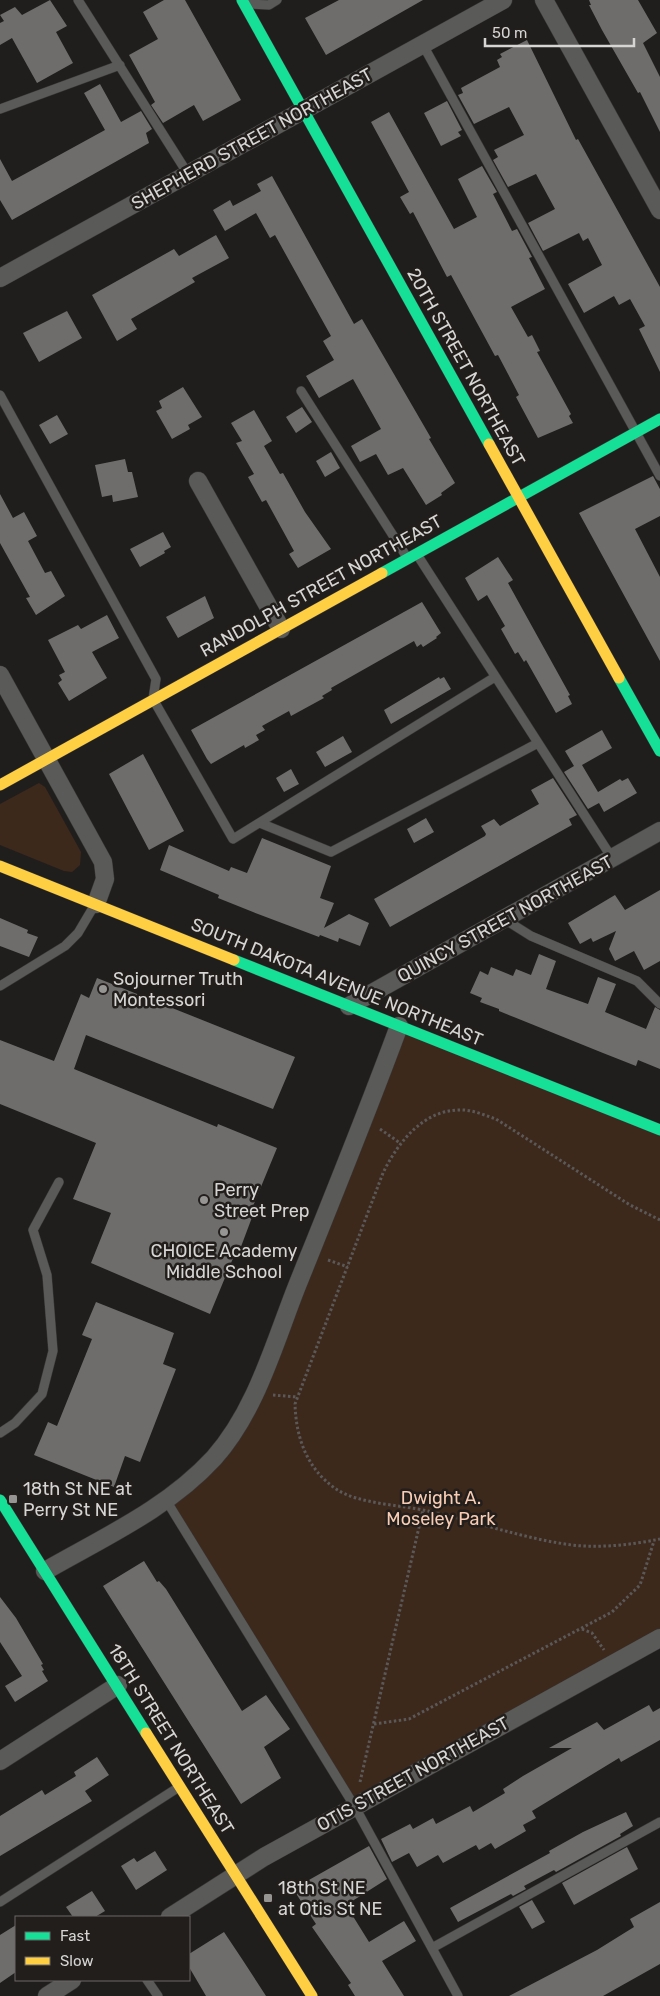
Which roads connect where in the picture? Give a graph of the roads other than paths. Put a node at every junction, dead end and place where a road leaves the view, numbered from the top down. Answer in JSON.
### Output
{"nodes":[{"id":1,"x":78,"y":0,"type":"edge"},
{"id":2,"x":277,"y":0,"type":"edge"},
{"id":3,"x":504,"y":0,"type":"edge"},
{"id":4,"x":544,"y":0,"type":"edge"},
{"id":5,"x":243,"y":2,"type":"edge"},
{"id":6,"x":422,"y":44,"type":"junction"},
{"id":7,"x":120,"y":65,"type":"junction"},
{"id":8,"x":0,"y":109,"type":"edge"},
{"id":9,"x":303,"y":110,"type":"junction"},
{"id":10,"x":188,"y":174,"type":"junction"},
{"id":11,"x":660,"y":210,"type":"edge"},
{"id":12,"x":0,"y":278,"type":"edge"},
{"id":13,"x":301,"y":391,"type":"dead end"},
{"id":14,"x":0,"y":395,"type":"edge"},
{"id":15,"x":660,"y":419,"type":"edge"},
{"id":16,"x":636,"y":433,"type":"junction"},
{"id":17,"x":660,"y":476,"type":"edge"},
{"id":18,"x":198,"y":481,"type":"dead end"},
{"id":19,"x":519,"y":497,"type":"junction"},
{"id":20,"x":412,"y":556,"type":"junction"},
{"id":21,"x":281,"y":629,"type":"junction"},
{"id":22,"x":0,"y":675,"type":"edge"},
{"id":23,"x":495,"y":677,"type":"junction"},
{"id":24,"x":153,"y":699,"type":"junction"},
{"id":25,"x":538,"y":743,"type":"junction"},
{"id":26,"x":660,"y":751,"type":"edge"},
{"id":27,"x":46,"y":758,"type":"junction"},
{"id":28,"x":0,"y":785,"type":"edge"},
{"id":29,"x":260,"y":822,"type":"junction"},
{"id":30,"x":660,"y":832,"type":"edge"},
{"id":31,"x":612,"y":858,"type":"junction"},
{"id":32,"x":0,"y":866,"type":"edge"},
{"id":33,"x":96,"y":904,"type":"junction"},
{"id":34,"x":503,"y":919,"type":"junction"},
{"id":35,"x":0,"y":986,"type":"edge"},
{"id":36,"x":660,"y":1004,"type":"edge"},
{"id":37,"x":349,"y":1006,"type":"junction"},
{"id":38,"x":399,"y":1026,"type":"junction"},
{"id":39,"x":660,"y":1130,"type":"edge"},
{"id":40,"x":59,"y":1182,"type":"dead end"},
{"id":41,"x":0,"y":1432,"type":"edge"},
{"id":42,"x":0,"y":1500,"type":"edge"},
{"id":43,"x":166,"y":1500,"type":"junction"},
{"id":44,"x":45,"y":1571,"type":"junction"},
{"id":45,"x":660,"y":1638,"type":"edge"},
{"id":46,"x":118,"y":1685,"type":"junction"},
{"id":47,"x":0,"y":1761,"type":"edge"},
{"id":48,"x":180,"y":1787,"type":"junction"},
{"id":49,"x":355,"y":1806,"type":"junction"},
{"id":50,"x":660,"y":1822,"type":"edge"},
{"id":51,"x":234,"y":1876,"type":"junction"},
{"id":52,"x":0,"y":1902,"type":"edge"},
{"id":53,"x":172,"y":1916,"type":"edge"},
{"id":54,"x":432,"y":1948,"type":"junction"},
{"id":55,"x":70,"y":1981,"type":"edge"},
{"id":56,"x":149,"y":1981,"type":"edge"},
{"id":57,"x":47,"y":1996,"type":"edge"},
{"id":58,"x":158,"y":1996,"type":"edge"},
{"id":59,"x":312,"y":1996,"type":"edge"},
{"id":60,"x":458,"y":1996,"type":"edge"}],
"edges":[{"from":1,"to":7,"type":"lane"},
{"from":2,"to":5,"type":"lane"},
{"from":3,"to":6,"type":"street","name":"SHEPHERD STREET NORTHEAST"},
{"from":4,"to":11,"type":"street"},
{"from":5,"to":9,"type":"street","name":"20TH STREET NORTHEAST"},
{"from":6,"to":9,"type":"street","name":"SHEPHERD STREET NORTHEAST"},
{"from":6,"to":16,"type":"lane"},
{"from":7,"to":8,"type":"lane"},
{"from":7,"to":10,"type":"lane"},
{"from":9,"to":10,"type":"street","name":"SHEPHERD STREET NORTHEAST"},
{"from":9,"to":19,"type":"street","name":"20TH STREET NORTHEAST"},
{"from":10,"to":12,"type":"street","name":"SHEPHERD STREET NORTHEAST"},
{"from":13,"to":20,"type":"lane"},
{"from":14,"to":24,"type":"lane"},
{"from":15,"to":16,"type":"street","name":"RANDOLPH STREET NORTHEAST"},
{"from":16,"to":17,"type":"lane"},
{"from":16,"to":19,"type":"street","name":"RANDOLPH STREET NORTHEAST"},
{"from":18,"to":21,"type":"street"},
{"from":19,"to":20,"type":"street","name":"RANDOLPH STREET NORTHEAST"},
{"from":19,"to":26,"type":"street","name":"20TH STREET NORTHEAST"},
{"from":20,"to":21,"type":"street","name":"RANDOLPH STREET NORTHEAST"},
{"from":20,"to":23,"type":"lane"},
{"from":21,"to":24,"type":"street","name":"RANDOLPH STREET NORTHEAST"},
{"from":22,"to":27,"type":"street"},
{"from":23,"to":25,"type":"lane"},
{"from":23,"to":29,"type":"lane"},
{"from":24,"to":27,"type":"street","name":"RANDOLPH STREET NORTHEAST"},
{"from":24,"to":29,"type":"lane"},
{"from":25,"to":29,"type":"lane"},
{"from":25,"to":31,"type":"lane"},
{"from":27,"to":28,"type":"street","name":"RANDOLPH STREET NORTHEAST"},
{"from":27,"to":33,"type":"street"},
{"from":30,"to":31,"type":"street","name":"QUINCY STREET NORTHEAST"},
{"from":31,"to":34,"type":"street","name":"QUINCY STREET NORTHEAST"},
{"from":32,"to":33,"type":"street","name":"SOUTH DAKOTA AVENUE NORTHEAST"},
{"from":33,"to":35,"type":"lane"},
{"from":33,"to":37,"type":"street","name":"SOUTH DAKOTA AVENUE NORTHEAST"},
{"from":34,"to":36,"type":"lane"},
{"from":34,"to":37,"type":"street","name":"QUINCY STREET NORTHEAST"},
{"from":37,"to":38,"type":"street","name":"SOUTH DAKOTA AVENUE NORTHEAST"},
{"from":38,"to":39,"type":"street","name":"SOUTH DAKOTA AVENUE NORTHEAST"},
{"from":38,"to":43,"type":"street"},
{"from":40,"to":41,"type":"lane"},
{"from":42,"to":44,"type":"street","name":"18TH STREET NORTHEAST"},
{"from":43,"to":44,"type":"street"},
{"from":43,"to":49,"type":"lane"},
{"from":44,"to":46,"type":"street","name":"18TH STREET NORTHEAST"},
{"from":45,"to":49,"type":"street","name":"OTIS STREET NORTHEAST"},
{"from":46,"to":47,"type":"street"},
{"from":46,"to":48,"type":"street","name":"18TH STREET NORTHEAST"},
{"from":48,"to":51,"type":"street","name":"18TH STREET NORTHEAST"},
{"from":48,"to":52,"type":"lane"},
{"from":49,"to":51,"type":"street","name":"OTIS STREET NORTHEAST"},
{"from":49,"to":54,"type":"lane"},
{"from":50,"to":54,"type":"lane"},
{"from":51,"to":53,"type":"street","name":"OTIS STREET NORTHEAST"},
{"from":51,"to":59,"type":"street","name":"18TH STREET NORTHEAST"},
{"from":54,"to":60,"type":"lane"},
{"from":55,"to":57,"type":"street"},
{"from":56,"to":58,"type":"lane"}]}
